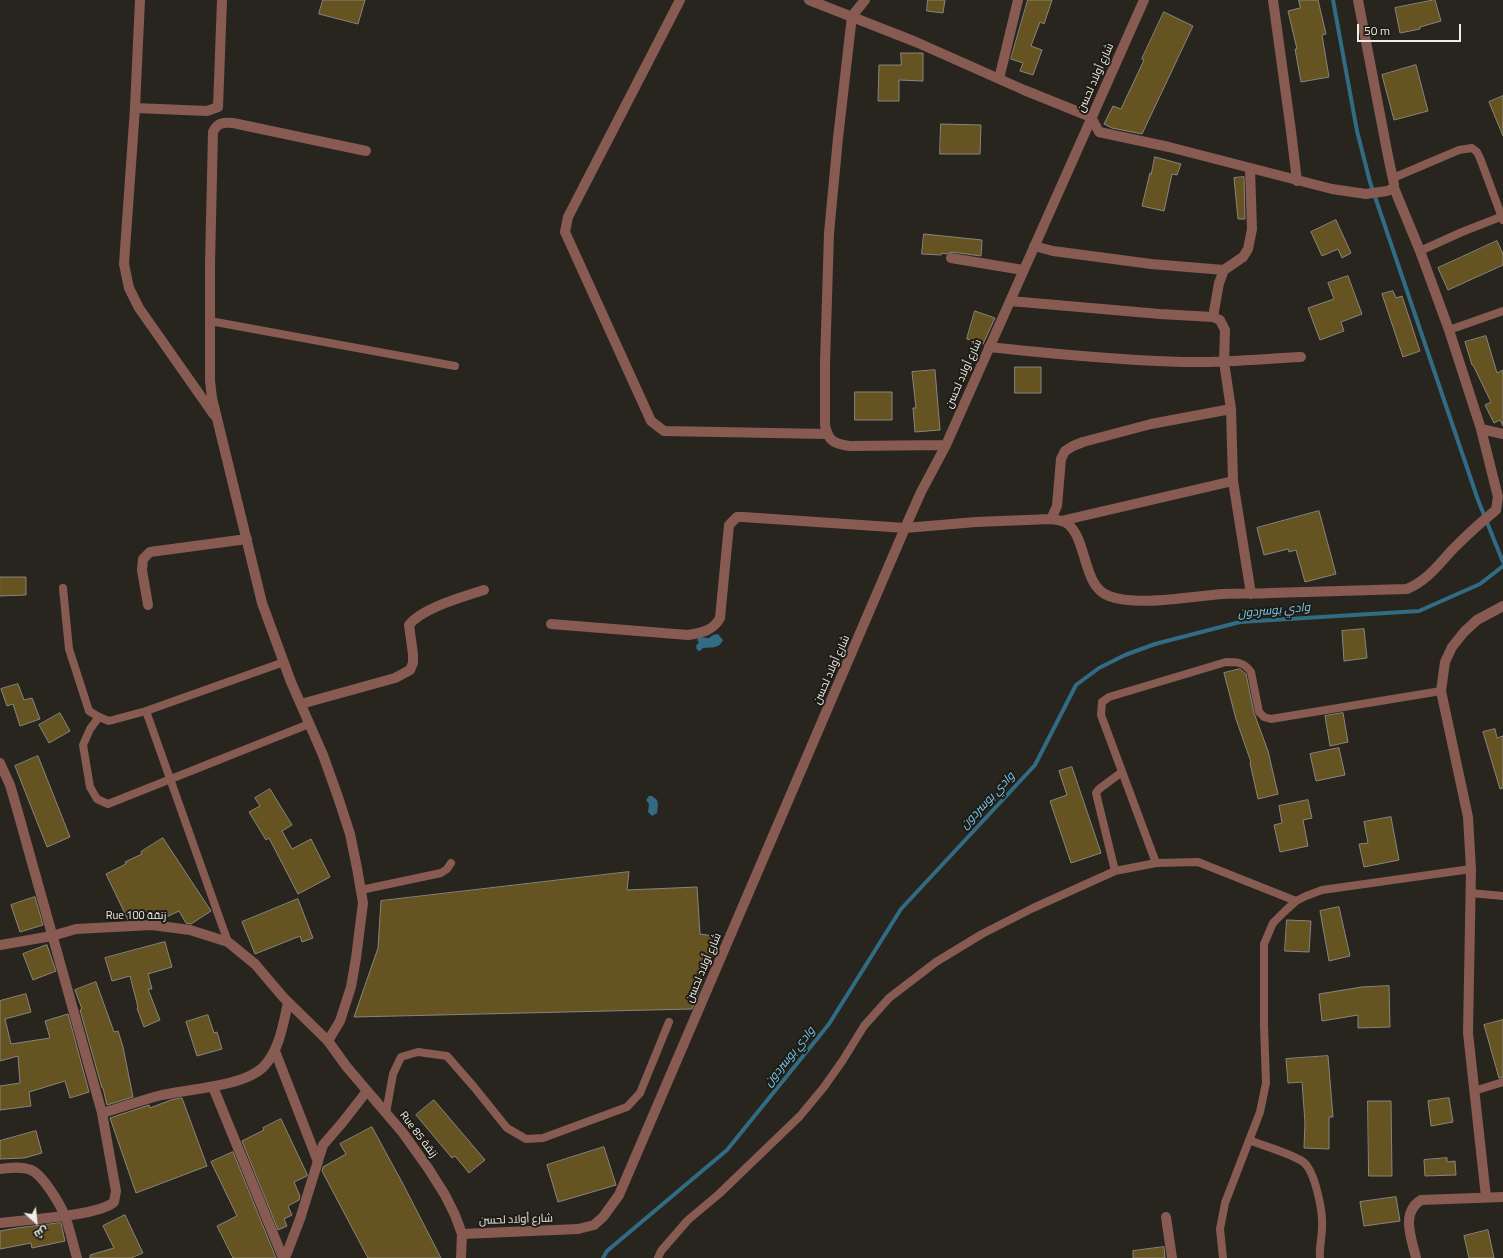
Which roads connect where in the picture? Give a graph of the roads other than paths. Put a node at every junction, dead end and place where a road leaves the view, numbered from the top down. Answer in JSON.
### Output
{"nodes":[{"id":1,"x":140,"y":0,"type":"edge"},
{"id":2,"x":222,"y":0,"type":"edge"},
{"id":3,"x":680,"y":0,"type":"edge"},
{"id":4,"x":809,"y":0,"type":"edge"},
{"id":5,"x":865,"y":0,"type":"edge"},
{"id":6,"x":1018,"y":0,"type":"edge"},
{"id":7,"x":1144,"y":0,"type":"edge"},
{"id":8,"x":1273,"y":0,"type":"edge"},
{"id":9,"x":1358,"y":0,"type":"edge"},
{"id":10,"x":852,"y":16,"type":"junction"},
{"id":11,"x":999,"y":79,"type":"junction"},
{"id":12,"x":135,"y":108,"type":"junction"},
{"id":13,"x":1091,"y":116,"type":"junction"},
{"id":14,"x":366,"y":151,"type":"dead end"},
{"id":15,"x":1250,"y":169,"type":"junction"},
{"id":16,"x":1297,"y":181,"type":"junction"},
{"id":17,"x":1393,"y":183,"type":"junction"},
{"id":18,"x":1503,"y":217,"type":"edge"},
{"id":19,"x":1034,"y":246,"type":"junction"},
{"id":20,"x":1420,"y":251,"type":"junction"},
{"id":21,"x":951,"y":258,"type":"dead end"},
{"id":22,"x":1023,"y":270,"type":"junction"},
{"id":23,"x":1224,"y":270,"type":"junction"},
{"id":24,"x":1010,"y":301,"type":"junction"},
{"id":25,"x":1503,"y":311,"type":"edge"},
{"id":26,"x":1213,"y":316,"type":"junction"},
{"id":27,"x":210,"y":321,"type":"junction"},
{"id":28,"x":1449,"y":330,"type":"junction"},
{"id":29,"x":989,"y":347,"type":"junction"},
{"id":30,"x":1301,"y":357,"type":"dead end"},
{"id":31,"x":1224,"y":362,"type":"junction"},
{"id":32,"x":455,"y":366,"type":"dead end"},
{"id":33,"x":1231,"y":410,"type":"junction"},
{"id":34,"x":217,"y":420,"type":"junction"},
{"id":35,"x":1481,"y":428,"type":"junction"},
{"id":36,"x":827,"y":434,"type":"junction"},
{"id":37,"x":1503,"y":434,"type":"edge"},
{"id":38,"x":946,"y":446,"type":"junction"},
{"id":39,"x":1233,"y":481,"type":"junction"},
{"id":40,"x":1056,"y":520,"type":"junction"},
{"id":41,"x":905,"y":528,"type":"junction"},
{"id":42,"x":247,"y":539,"type":"junction"},
{"id":43,"x":63,"y":588,"type":"dead end"},
{"id":44,"x":484,"y":590,"type":"dead end"},
{"id":45,"x":1251,"y":594,"type":"junction"},
{"id":46,"x":148,"y":605,"type":"dead end"},
{"id":47,"x":1503,"y":606,"type":"edge"},
{"id":48,"x":551,"y":624,"type":"dead end"},
{"id":49,"x":284,"y":662,"type":"junction"},
{"id":50,"x":1441,"y":690,"type":"junction"},
{"id":51,"x":301,"y":704,"type":"junction"},
{"id":52,"x":146,"y":711,"type":"junction"},
{"id":53,"x":99,"y":717,"type":"junction"},
{"id":54,"x":309,"y":724,"type":"junction"},
{"id":55,"x":0,"y":763,"type":"edge"},
{"id":56,"x":1122,"y":772,"type":"junction"},
{"id":57,"x":170,"y":779,"type":"junction"},
{"id":58,"x":451,"y":863,"type":"dead end"},
{"id":59,"x":1156,"y":863,"type":"junction"},
{"id":60,"x":1471,"y":869,"type":"junction"},
{"id":61,"x":1115,"y":871,"type":"junction"},
{"id":62,"x":361,"y":890,"type":"junction"},
{"id":63,"x":1470,"y":893,"type":"junction"},
{"id":64,"x":1503,"y":896,"type":"edge"},
{"id":65,"x":1296,"y":901,"type":"junction"},
{"id":66,"x":52,"y":936,"type":"junction"},
{"id":67,"x":228,"y":942,"type":"junction"},
{"id":68,"x":0,"y":945,"type":"edge"},
{"id":69,"x":288,"y":1002,"type":"junction"},
{"id":70,"x":669,"y":1022,"type":"dead end"},
{"id":71,"x":328,"y":1041,"type":"junction"},
{"id":72,"x":275,"y":1051,"type":"junction"},
{"id":73,"x":1503,"y":1082,"type":"edge"},
{"id":74,"x":213,"y":1087,"type":"junction"},
{"id":75,"x":367,"y":1091,"type":"junction"},
{"id":76,"x":1474,"y":1091,"type":"junction"},
{"id":77,"x":102,"y":1113,"type":"junction"},
{"id":78,"x":386,"y":1113,"type":"junction"},
{"id":79,"x":1250,"y":1140,"type":"junction"},
{"id":80,"x":318,"y":1162,"type":"junction"},
{"id":81,"x":0,"y":1169,"type":"edge"},
{"id":82,"x":1486,"y":1197,"type":"junction"},
{"id":83,"x":1503,"y":1197,"type":"edge"},
{"id":84,"x":65,"y":1216,"type":"junction"},
{"id":85,"x":1166,"y":1218,"type":"dead end"},
{"id":86,"x":0,"y":1223,"type":"edge"},
{"id":87,"x":462,"y":1234,"type":"junction"},
{"id":88,"x":77,"y":1258,"type":"edge"},
{"id":89,"x":284,"y":1258,"type":"edge"},
{"id":90,"x":461,"y":1258,"type":"edge"},
{"id":91,"x":658,"y":1258,"type":"edge"},
{"id":92,"x":1172,"y":1258,"type":"edge"},
{"id":93,"x":1223,"y":1258,"type":"edge"},
{"id":94,"x":1320,"y":1258,"type":"edge"},
{"id":95,"x":1416,"y":1258,"type":"edge"}],
"edges":[{"from":1,"to":12,"type":"street"},
{"from":2,"to":12,"type":"street"},
{"from":3,"to":36,"type":"street"},
{"from":4,"to":10,"type":"street"},
{"from":5,"to":10,"type":"street"},
{"from":6,"to":11,"type":"street"},
{"from":7,"to":13,"type":"street","name":"شارع أولاد لحسن"},
{"from":8,"to":16,"type":"street"},
{"from":9,"to":17,"type":"street"},
{"from":10,"to":11,"type":"street"},
{"from":10,"to":36,"type":"street"},
{"from":11,"to":13,"type":"street"},
{"from":12,"to":34,"type":"street"},
{"from":13,"to":15,"type":"street"},
{"from":13,"to":19,"type":"street","name":"شارع أولاد لحسن"},
{"from":14,"to":27,"type":"street"},
{"from":15,"to":16,"type":"street"},
{"from":15,"to":23,"type":"street"},
{"from":16,"to":17,"type":"street"},
{"from":17,"to":18,"type":"lane"},
{"from":17,"to":20,"type":"street"},
{"from":18,"to":20,"type":"lane"},
{"from":19,"to":22,"type":"street","name":"شارع أولاد لحسن"},
{"from":19,"to":23,"type":"street"},
{"from":20,"to":28,"type":"street"},
{"from":21,"to":22,"type":"street"},
{"from":22,"to":24,"type":"street","name":"شارع أولاد لحسن"},
{"from":23,"to":26,"type":"street"},
{"from":24,"to":26,"type":"street"},
{"from":24,"to":29,"type":"street","name":"شارع أولاد لحسن"},
{"from":25,"to":28,"type":"lane"},
{"from":26,"to":31,"type":"street"},
{"from":27,"to":32,"type":"lane"},
{"from":27,"to":34,"type":"street"},
{"from":28,"to":35,"type":"street"},
{"from":29,"to":31,"type":"street"},
{"from":29,"to":38,"type":"street","name":"شارع أولاد لحسن"},
{"from":30,"to":31,"type":"street"},
{"from":31,"to":33,"type":"street"},
{"from":33,"to":39,"type":"street"},
{"from":33,"to":40,"type":"street"},
{"from":34,"to":42,"type":"street"},
{"from":35,"to":37,"type":"street"},
{"from":35,"to":45,"type":"street"},
{"from":36,"to":38,"type":"street"},
{"from":38,"to":41,"type":"street","name":"شارع أولاد لحسن"},
{"from":39,"to":40,"type":"street"},
{"from":39,"to":45,"type":"street"},
{"from":40,"to":41,"type":"street"},
{"from":40,"to":45,"type":"street"},
{"from":41,"to":48,"type":"street"},
{"from":41,"to":87,"type":"street","name":"شارع أولاد لحسن"},
{"from":42,"to":46,"type":"street"},
{"from":42,"to":49,"type":"street"},
{"from":43,"to":53,"type":"lane"},
{"from":44,"to":51,"type":"street"},
{"from":47,"to":50,"type":"street"},
{"from":49,"to":51,"type":"street"},
{"from":49,"to":52,"type":"lane"},
{"from":50,"to":56,"type":"lane"},
{"from":50,"to":60,"type":"street"},
{"from":51,"to":54,"type":"street"},
{"from":52,"to":53,"type":"lane"},
{"from":52,"to":57,"type":"lane"},
{"from":53,"to":57,"type":"lane"},
{"from":54,"to":57,"type":"lane"},
{"from":54,"to":62,"type":"street"},
{"from":55,"to":66,"type":"street"},
{"from":56,"to":59,"type":"lane"},
{"from":56,"to":61,"type":"lane"},
{"from":57,"to":67,"type":"lane"},
{"from":58,"to":62,"type":"lane"},
{"from":59,"to":61,"type":"lane"},
{"from":59,"to":65,"type":"lane"},
{"from":60,"to":63,"type":"street"},
{"from":60,"to":65,"type":"lane"},
{"from":61,"to":91,"type":"lane"},
{"from":62,"to":71,"type":"street"},
{"from":63,"to":64,"type":"lane"},
{"from":63,"to":76,"type":"street"},
{"from":65,"to":79,"type":"lane"},
{"from":66,"to":67,"type":"street","name":"Rue 100 زنقة"},
{"from":66,"to":68,"type":"street","name":"Rue 100 زنقة"},
{"from":66,"to":77,"type":"street"},
{"from":67,"to":69,"type":"street","name":"Rue 100 زنقة"},
{"from":69,"to":71,"type":"street","name":"Rue 100 زنقة"},
{"from":69,"to":72,"type":"street"},
{"from":70,"to":78,"type":"lane"},
{"from":71,"to":75,"type":"street","name":"Rue 85 زنقة"},
{"from":72,"to":74,"type":"street"},
{"from":72,"to":80,"type":"street"},
{"from":73,"to":76,"type":"lane"},
{"from":74,"to":77,"type":"street"},
{"from":74,"to":89,"type":"street"},
{"from":75,"to":78,"type":"street","name":"Rue 85 زنقة"},
{"from":75,"to":80,"type":"street"},
{"from":76,"to":82,"type":"street"},
{"from":77,"to":84,"type":"street"},
{"from":78,"to":87,"type":"street","name":"Rue 85 زنقة"},
{"from":79,"to":93,"type":"lane"},
{"from":79,"to":94,"type":"lane"},
{"from":80,"to":89,"type":"street"},
{"from":81,"to":84,"type":"street"},
{"from":82,"to":83,"type":"street"},
{"from":82,"to":95,"type":"street"},
{"from":84,"to":86,"type":"street"},
{"from":84,"to":88,"type":"street"},
{"from":85,"to":92,"type":"street"},
{"from":87,"to":90,"type":"street","name":"Rue 85 زنقة"}]}
